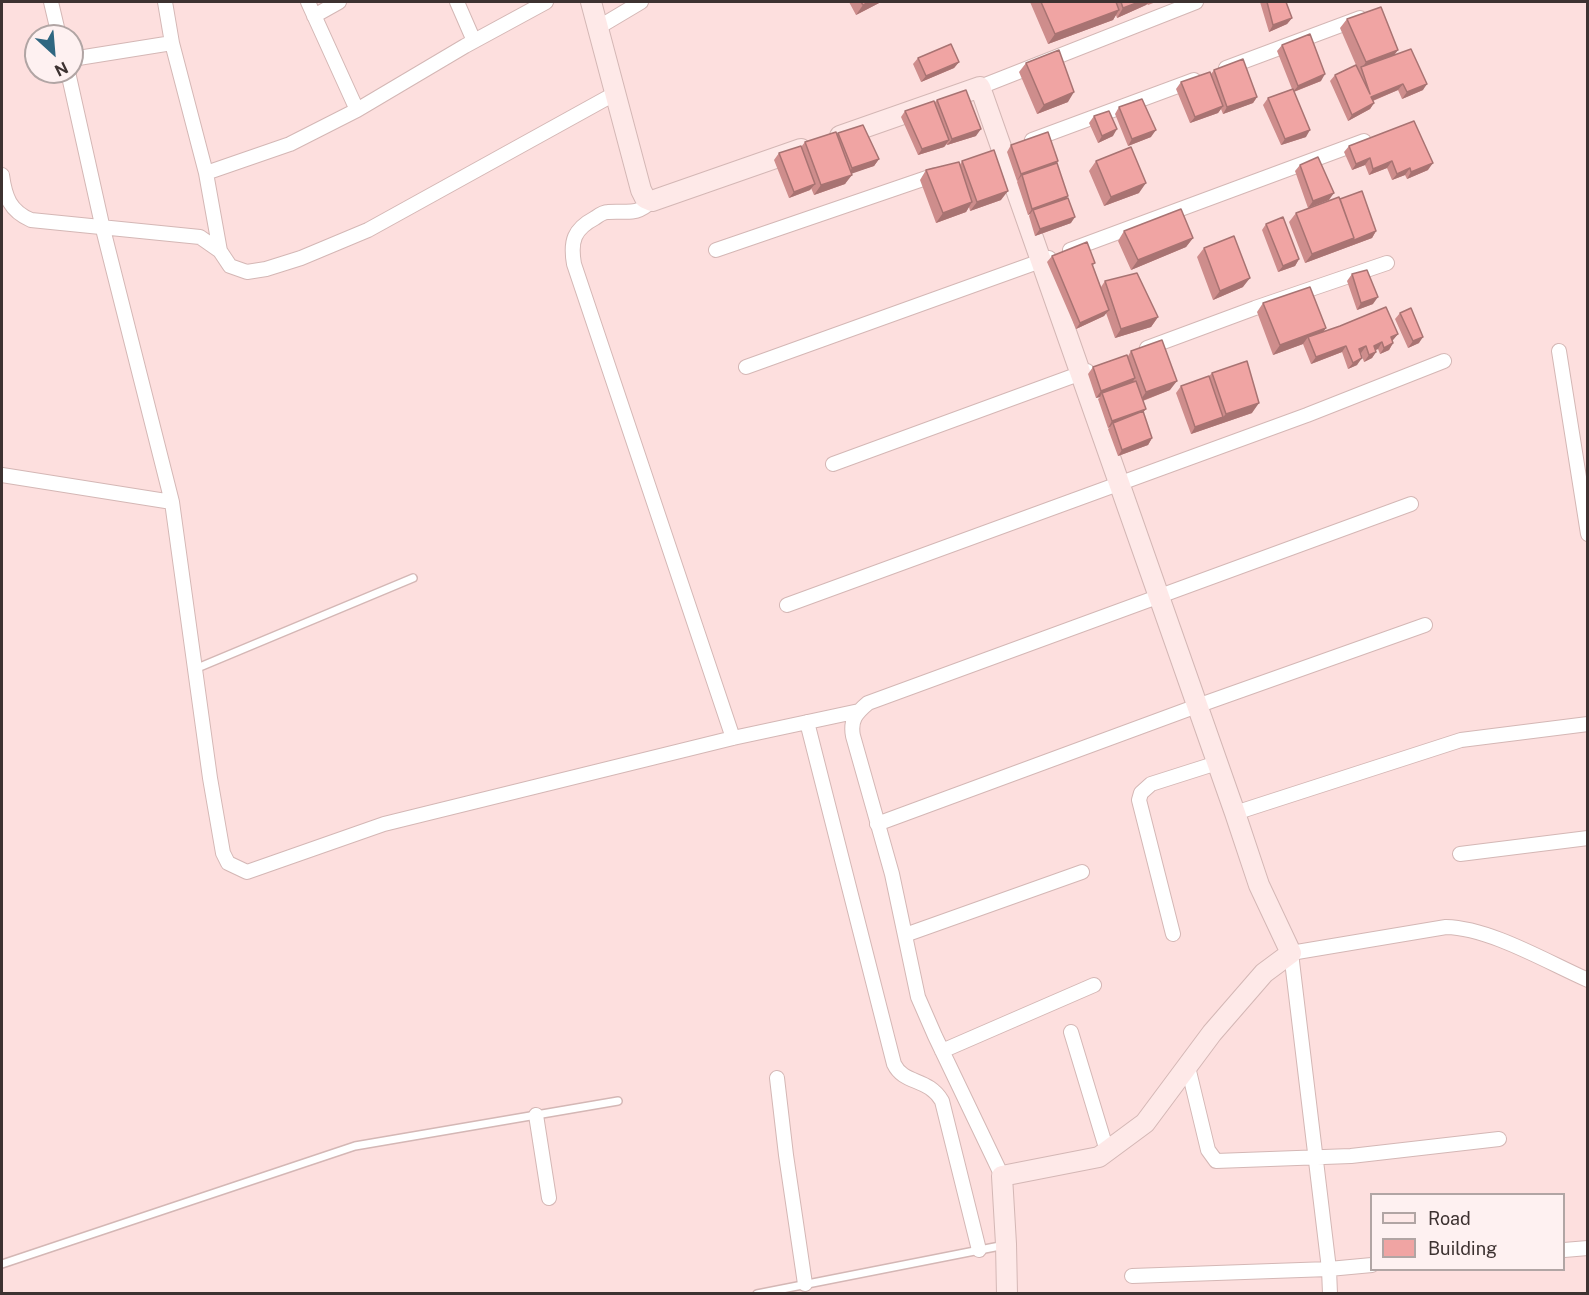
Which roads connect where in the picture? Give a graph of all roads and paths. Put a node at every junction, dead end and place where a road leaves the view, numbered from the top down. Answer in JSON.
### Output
{"nodes":[{"id":1,"x":51,"y":2,"type":"edge"},
{"id":2,"x":165,"y":2,"type":"edge"},
{"id":3,"x":308,"y":2,"type":"edge"},
{"id":4,"x":339,"y":2,"type":"edge"},
{"id":5,"x":457,"y":2,"type":"edge"},
{"id":6,"x":546,"y":2,"type":"edge"},
{"id":7,"x":591,"y":2,"type":"edge"},
{"id":8,"x":640,"y":2,"type":"edge"},
{"id":9,"x":1196,"y":2,"type":"edge"},
{"id":10,"x":1376,"y":12,"type":"edge"},
{"id":11,"x":314,"y":16,"type":"junction"},
{"id":12,"x":56,"y":24,"type":"edge"},
{"id":13,"x":599,"y":27,"type":"junction"},
{"id":14,"x":474,"y":40,"type":"junction"},
{"id":15,"x":172,"y":43,"type":"junction"},
{"id":16,"x":84,"y":57,"type":"edge"},
{"id":17,"x":71,"y":84,"type":"edge"},
{"id":18,"x":980,"y":87,"type":"junction"},
{"id":19,"x":616,"y":93,"type":"junction"},
{"id":20,"x":357,"y":110,"type":"junction"},
{"id":21,"x":1377,"y":136,"type":"edge"},
{"id":22,"x":1008,"y":149,"type":"junction"},
{"id":23,"x":951,"y":169,"type":"edge"},
{"id":24,"x":206,"y":173,"type":"junction"},
{"id":25,"x":2,"y":175,"type":"edge"},
{"id":26,"x":652,"y":201,"type":"junction"},
{"id":27,"x":103,"y":229,"type":"junction"},
{"id":28,"x":716,"y":250,"type":"dead end"},
{"id":29,"x":220,"y":251,"type":"junction"},
{"id":30,"x":1042,"y":260,"type":"junction"},
{"id":31,"x":1388,"y":262,"type":"dead end"},
{"id":32,"x":1559,"y":351,"type":"dead end"},
{"id":33,"x":1136,"y":353,"type":"edge"},
{"id":34,"x":1444,"y":361,"type":"dead end"},
{"id":35,"x":1103,"y":365,"type":"edge"},
{"id":36,"x":746,"y":367,"type":"dead end"},
{"id":37,"x":1081,"y":374,"type":"junction"},
{"id":38,"x":833,"y":464,"type":"dead end"},
{"id":39,"x":2,"y":475,"type":"edge"},
{"id":40,"x":1120,"y":483,"type":"junction"},
{"id":41,"x":172,"y":502,"type":"junction"},
{"id":42,"x":1411,"y":504,"type":"dead end"},
{"id":43,"x":1587,"y":534,"type":"edge"},
{"id":44,"x":413,"y":578,"type":"dead end"},
{"id":45,"x":1158,"y":595,"type":"junction"},
{"id":46,"x":787,"y":605,"type":"dead end"},
{"id":47,"x":1425,"y":625,"type":"dead end"},
{"id":48,"x":195,"y":669,"type":"junction"},
{"id":49,"x":1197,"y":706,"type":"junction"},
{"id":50,"x":859,"y":711,"type":"junction"},
{"id":51,"x":807,"y":722,"type":"junction"},
{"id":52,"x":1587,"y":724,"type":"edge"},
{"id":53,"x":733,"y":738,"type":"junction"},
{"id":54,"x":1217,"y":763,"type":"junction"},
{"id":55,"x":1235,"y":813,"type":"junction"},
{"id":56,"x":877,"y":824,"type":"junction"},
{"id":57,"x":1587,"y":838,"type":"edge"},
{"id":58,"x":1460,"y":854,"type":"dead end"},
{"id":59,"x":1082,"y":872,"type":"dead end"},
{"id":60,"x":1173,"y":934,"type":"dead end"},
{"id":61,"x":905,"y":935,"type":"junction"},
{"id":62,"x":1291,"y":953,"type":"junction"},
{"id":63,"x":1587,"y":980,"type":"edge"},
{"id":64,"x":1094,"y":985,"type":"dead end"},
{"id":65,"x":1071,"y":1032,"type":"dead end"},
{"id":66,"x":942,"y":1051,"type":"junction"},
{"id":67,"x":1188,"y":1067,"type":"junction"},
{"id":68,"x":777,"y":1078,"type":"dead end"},
{"id":69,"x":618,"y":1101,"type":"dead end"},
{"id":70,"x":536,"y":1115,"type":"junction"},
{"id":71,"x":1499,"y":1138,"type":"dead end"},
{"id":72,"x":1107,"y":1152,"type":"junction"},
{"id":73,"x":1316,"y":1157,"type":"junction"},
{"id":74,"x":1002,"y":1176,"type":"junction"},
{"id":75,"x":549,"y":1198,"type":"dead end"},
{"id":76,"x":1006,"y":1244,"type":"junction"},
{"id":77,"x":1587,"y":1248,"type":"edge"},
{"id":78,"x":979,"y":1250,"type":"junction"},
{"id":79,"x":1565,"y":1250,"type":"edge"},
{"id":80,"x":2,"y":1264,"type":"edge"},
{"id":81,"x":1370,"y":1265,"type":"edge"},
{"id":82,"x":1329,"y":1269,"type":"junction"},
{"id":83,"x":1132,"y":1276,"type":"dead end"},
{"id":84,"x":805,"y":1284,"type":"junction"},
{"id":85,"x":757,"y":1293,"type":"edge"},
{"id":86,"x":1007,"y":1293,"type":"edge"},
{"id":87,"x":1330,"y":1293,"type":"edge"}],
"edges":[{"from":1,"to":12,"type":"street"},
{"from":2,"to":15,"type":"street"},
{"from":3,"to":11,"type":"street"},
{"from":4,"to":11,"type":"street"},
{"from":5,"to":14,"type":"street"},
{"from":6,"to":14,"type":"street"},
{"from":7,"to":13,"type":"street"},
{"from":8,"to":13,"type":"street"},
{"from":9,"to":18,"type":"street"},
{"from":10,"to":22,"type":"street"},
{"from":11,"to":20,"type":"street"},
{"from":13,"to":19,"type":"street"},
{"from":14,"to":20,"type":"street"},
{"from":15,"to":16,"type":"street"},
{"from":15,"to":24,"type":"street"},
{"from":17,"to":27,"type":"street"},
{"from":18,"to":22,"type":"street"},
{"from":18,"to":26,"type":"street"},
{"from":19,"to":26,"type":"street"},
{"from":19,"to":29,"type":"street"},
{"from":20,"to":24,"type":"street"},
{"from":21,"to":30,"type":"street"},
{"from":22,"to":30,"type":"street"},
{"from":23,"to":28,"type":"street"},
{"from":24,"to":29,"type":"street"},
{"from":25,"to":27,"type":"street"},
{"from":26,"to":53,"type":"street"},
{"from":27,"to":29,"type":"street"},
{"from":27,"to":41,"type":"street"},
{"from":30,"to":36,"type":"street"},
{"from":30,"to":37,"type":"street"},
{"from":31,"to":33,"type":"street"},
{"from":32,"to":43,"type":"street"},
{"from":34,"to":40,"type":"street"},
{"from":35,"to":37,"type":"street"},
{"from":37,"to":38,"type":"street"},
{"from":37,"to":40,"type":"street"},
{"from":39,"to":41,"type":"street"},
{"from":40,"to":45,"type":"street"},
{"from":40,"to":46,"type":"street"},
{"from":41,"to":48,"type":"street"},
{"from":42,"to":45,"type":"street"},
{"from":44,"to":48,"type":"lane"},
{"from":45,"to":49,"type":"street"},
{"from":45,"to":50,"type":"street"},
{"from":47,"to":49,"type":"street"},
{"from":48,"to":53,"type":"street"},
{"from":49,"to":54,"type":"street"},
{"from":49,"to":56,"type":"street"},
{"from":50,"to":51,"type":"street"},
{"from":50,"to":56,"type":"street"},
{"from":51,"to":53,"type":"street"},
{"from":51,"to":78,"type":"street"},
{"from":52,"to":55,"type":"street"},
{"from":54,"to":55,"type":"street"},
{"from":54,"to":60,"type":"street"},
{"from":55,"to":62,"type":"street"},
{"from":56,"to":61,"type":"street"},
{"from":57,"to":58,"type":"street"},
{"from":59,"to":61,"type":"street"},
{"from":61,"to":66,"type":"street"},
{"from":62,"to":63,"type":"street"},
{"from":62,"to":67,"type":"street"},
{"from":62,"to":73,"type":"street"},
{"from":64,"to":66,"type":"street"},
{"from":65,"to":72,"type":"street"},
{"from":66,"to":74,"type":"street"},
{"from":67,"to":72,"type":"street"},
{"from":67,"to":73,"type":"street"},
{"from":68,"to":84,"type":"street"},
{"from":69,"to":70,"type":"lane"},
{"from":70,"to":75,"type":"street"},
{"from":70,"to":80,"type":"lane"},
{"from":71,"to":73,"type":"street"},
{"from":72,"to":74,"type":"street"},
{"from":73,"to":82,"type":"street"},
{"from":74,"to":76,"type":"street"},
{"from":76,"to":78,"type":"lane"},
{"from":76,"to":86,"type":"street"},
{"from":77,"to":79,"type":"street"},
{"from":78,"to":84,"type":"lane"},
{"from":81,"to":82,"type":"street"},
{"from":82,"to":83,"type":"street"},
{"from":82,"to":87,"type":"street"},
{"from":84,"to":85,"type":"lane"}]}
